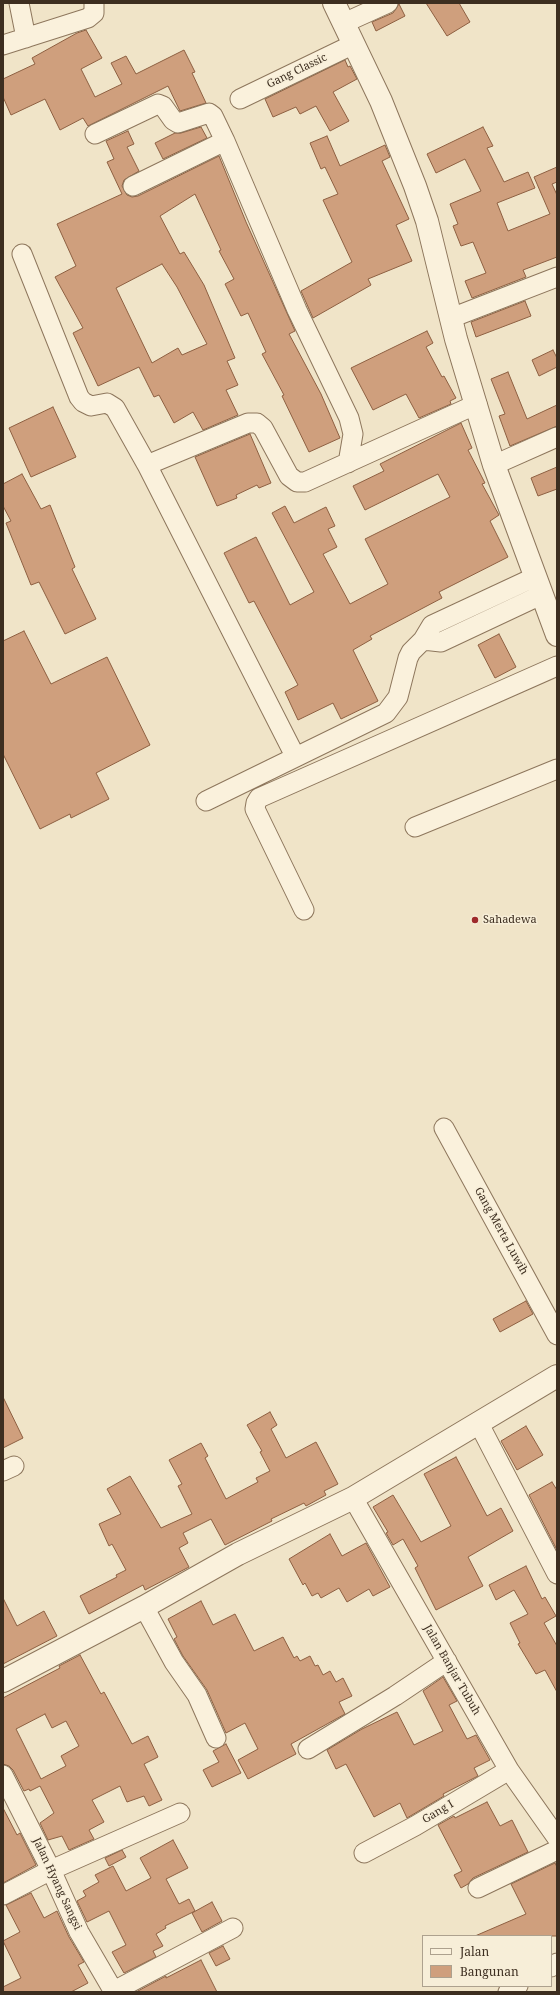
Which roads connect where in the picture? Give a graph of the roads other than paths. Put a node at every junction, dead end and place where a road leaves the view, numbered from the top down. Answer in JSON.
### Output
{"nodes":[{"id":1,"x":19,"y":3,"type":"edge"},
{"id":2,"x":94,"y":3,"type":"edge"},
{"id":3,"x":334,"y":3,"type":"edge"},
{"id":4,"x":388,"y":3,"type":"edge"},
{"id":5,"x":344,"y":23,"type":"junction"},
{"id":6,"x":26,"y":38,"type":"junction"},
{"id":7,"x":354,"y":44,"type":"junction"},
{"id":8,"x":3,"y":45,"type":"edge"},
{"id":9,"x":240,"y":99,"type":"dead end"},
{"id":10,"x":95,"y":134,"type":"dead end"},
{"id":11,"x":225,"y":141,"type":"junction"},
{"id":12,"x":133,"y":186,"type":"dead end"},
{"id":13,"x":22,"y":254,"type":"dead end"},
{"id":14,"x":557,"y":277,"type":"edge"},
{"id":15,"x":451,"y":318,"type":"junction"},
{"id":16,"x":477,"y":404,"type":"junction"},
{"id":17,"x":557,"y":437,"type":"edge"},
{"id":18,"x":348,"y":463,"type":"junction"},
{"id":19,"x":147,"y":465,"type":"junction"},
{"id":20,"x":494,"y":465,"type":"junction"},
{"id":21,"x":538,"y":586,"type":"junction"},
{"id":22,"x":557,"y":635,"type":"edge"},
{"id":23,"x":557,"y":666,"type":"edge"},
{"id":24,"x":295,"y":756,"type":"junction"},
{"id":25,"x":557,"y":769,"type":"edge"},
{"id":26,"x":206,"y":801,"type":"dead end"},
{"id":27,"x":415,"y":827,"type":"dead end"},
{"id":28,"x":304,"y":910,"type":"dead end"},
{"id":29,"x":444,"y":1128,"type":"dead end"},
{"id":30,"x":557,"y":1335,"type":"edge"},
{"id":31,"x":557,"y":1376,"type":"edge"},
{"id":32,"x":478,"y":1422,"type":"junction"},
{"id":33,"x":353,"y":1498,"type":"junction"},
{"id":34,"x":553,"y":1555,"type":"edge"},
{"id":35,"x":557,"y":1574,"type":"edge"},
{"id":36,"x":144,"y":1607,"type":"junction"},
{"id":37,"x":446,"y":1661,"type":"junction"},
{"id":38,"x":3,"y":1681,"type":"edge"},
{"id":39,"x":216,"y":1738,"type":"dead end"},
{"id":40,"x":308,"y":1749,"type":"dead end"},
{"id":41,"x":509,"y":1770,"type":"junction"},
{"id":42,"x":3,"y":1774,"type":"edge"},
{"id":43,"x":180,"y":1813,"type":"dead end"},
{"id":44,"x":557,"y":1838,"type":"edge"},
{"id":45,"x":557,"y":1850,"type":"edge"},
{"id":46,"x":364,"y":1853,"type":"dead end"},
{"id":47,"x":51,"y":1870,"type":"junction"},
{"id":48,"x":478,"y":1888,"type":"dead end"},
{"id":49,"x":3,"y":1896,"type":"edge"},
{"id":50,"x":233,"y":1928,"type":"dead end"},
{"id":51,"x":114,"y":1991,"type":"edge"}],
"edges":[{"from":1,"to":6,"type":"street"},
{"from":2,"to":6,"type":"street"},
{"from":3,"to":5,"type":"street"},
{"from":4,"to":5,"type":"street"},
{"from":5,"to":7,"type":"street"},
{"from":6,"to":8,"type":"street"},
{"from":7,"to":9,"type":"street","name":"Gang Classic"},
{"from":7,"to":15,"type":"street"},
{"from":10,"to":11,"type":"street"},
{"from":11,"to":12,"type":"street"},
{"from":11,"to":18,"type":"street"},
{"from":13,"to":19,"type":"street"},
{"from":14,"to":15,"type":"street"},
{"from":15,"to":16,"type":"street"},
{"from":16,"to":18,"type":"street"},
{"from":16,"to":20,"type":"street"},
{"from":17,"to":20,"type":"street"},
{"from":18,"to":19,"type":"street"},
{"from":19,"to":24,"type":"street"},
{"from":20,"to":21,"type":"street"},
{"from":21,"to":22,"type":"street"},
{"from":21,"to":24,"type":"street"},
{"from":23,"to":28,"type":"street"},
{"from":24,"to":26,"type":"street"},
{"from":25,"to":27,"type":"street"},
{"from":29,"to":30,"type":"street","name":"Gang Merta Luwih"},
{"from":31,"to":32,"type":"street"},
{"from":32,"to":33,"type":"street"},
{"from":32,"to":34,"type":"street"},
{"from":33,"to":36,"type":"street"},
{"from":33,"to":37,"type":"street","name":"Jalan Banjar Tubuh"},
{"from":34,"to":35,"type":"street"},
{"from":36,"to":38,"type":"street"},
{"from":36,"to":39,"type":"street"},
{"from":37,"to":40,"type":"street"},
{"from":37,"to":41,"type":"street","name":"Jalan Banjar Tubuh"},
{"from":41,"to":44,"type":"street","name":"Jalan Banjar Tubuh"},
{"from":41,"to":46,"type":"street","name":"Gang I"},
{"from":42,"to":47,"type":"street","name":"Jalan Hyang Sangsi"},
{"from":43,"to":47,"type":"street"},
{"from":45,"to":48,"type":"street"},
{"from":47,"to":49,"type":"street"},
{"from":47,"to":51,"type":"street","name":"Jalan Hyang Sangsi"},
{"from":50,"to":51,"type":"street"}]}
